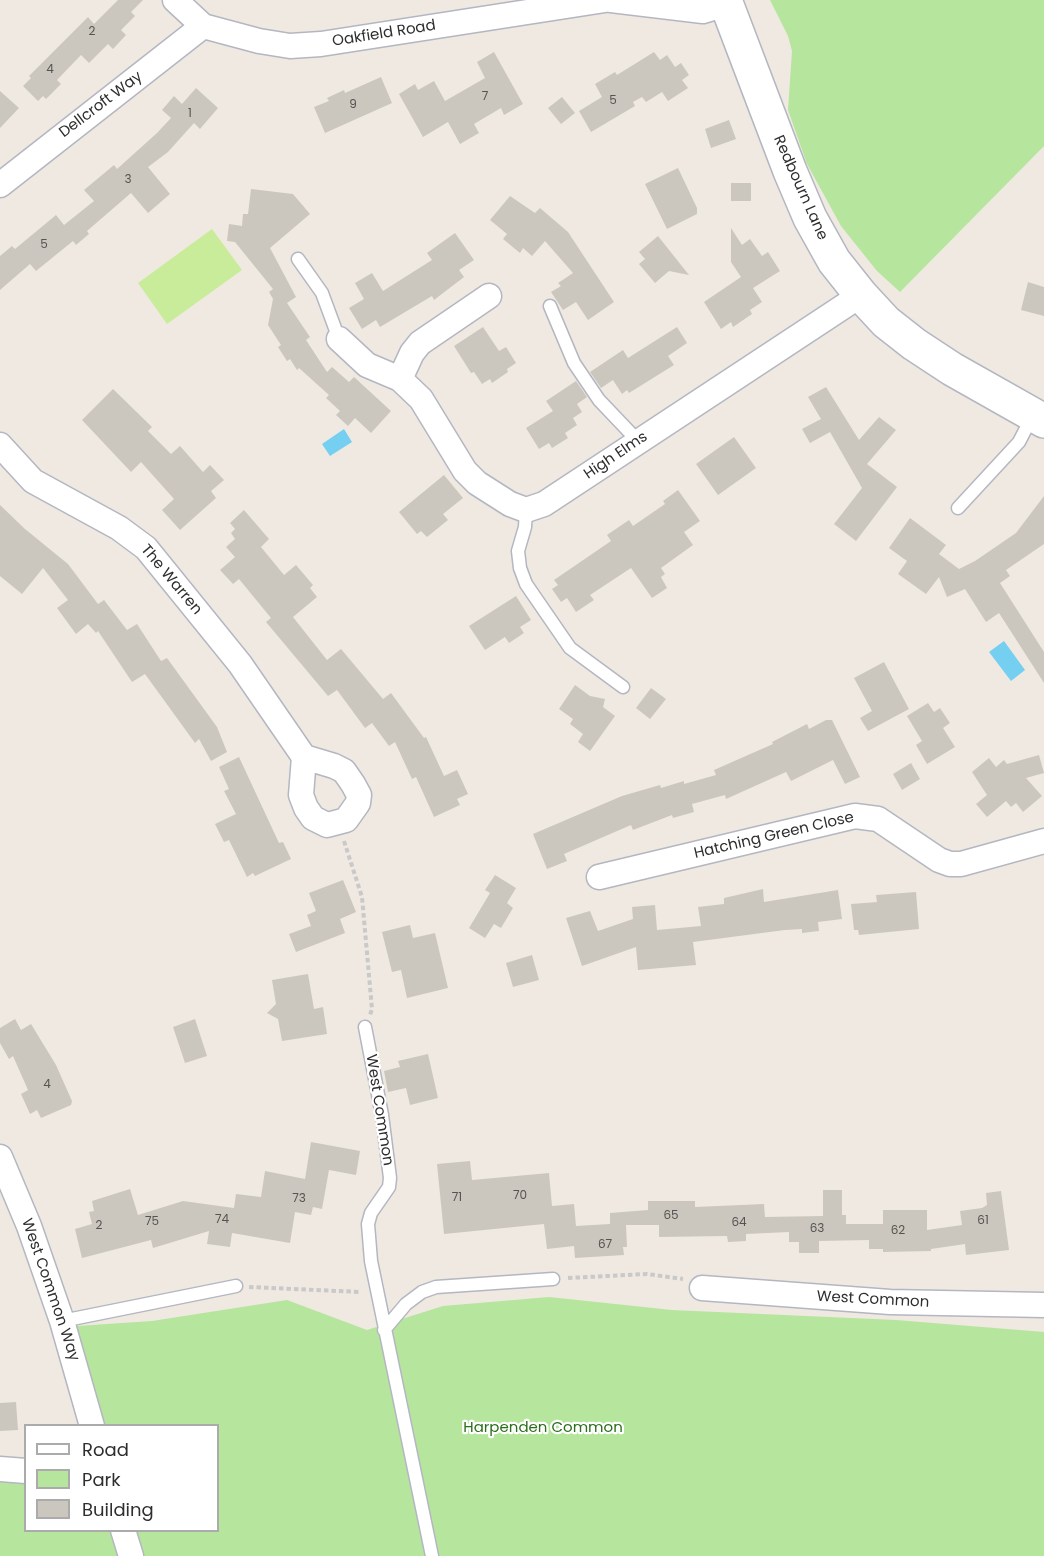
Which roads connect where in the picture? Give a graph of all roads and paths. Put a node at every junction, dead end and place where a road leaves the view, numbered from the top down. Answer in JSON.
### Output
{"nodes":[{"id":1,"x":175,"y":0,"type":"edge"},
{"id":2,"x":605,"y":0,"type":"edge"},
{"id":3,"x":611,"y":0,"type":"edge"},
{"id":4,"x":725,"y":2,"type":"edge"},
{"id":5,"x":203,"y":26,"type":"junction"},
{"id":6,"x":0,"y":185,"type":"edge"},
{"id":7,"x":298,"y":259,"type":"dead end"},
{"id":8,"x":861,"y":295,"type":"junction"},
{"id":9,"x":489,"y":296,"type":"dead end"},
{"id":10,"x":550,"y":306,"type":"dead end"},
{"id":11,"x":339,"y":339,"type":"joint"},
{"id":12,"x":400,"y":379,"type":"junction"},
{"id":13,"x":1039,"y":418,"type":"edge"},
{"id":14,"x":638,"y":441,"type":"junction"},
{"id":15,"x":0,"y":445,"type":"edge"},
{"id":16,"x":958,"y":508,"type":"dead end"},
{"id":17,"x":525,"y":510,"type":"junction"},
{"id":18,"x":623,"y":687,"type":"dead end"},
{"id":19,"x":304,"y":757,"type":"junction"},
{"id":20,"x":346,"y":820,"type":"junction"},
{"id":21,"x":1044,"y":841,"type":"edge"},
{"id":22,"x":599,"y":878,"type":"dead end"},
{"id":23,"x":365,"y":1027,"type":"joint"},
{"id":24,"x":0,"y":1157,"type":"edge"},
{"id":25,"x":553,"y":1279,"type":"joint"},
{"id":26,"x":236,"y":1286,"type":"joint"},
{"id":27,"x":702,"y":1288,"type":"joint"},
{"id":28,"x":377,"y":1301,"type":"junction"},
{"id":29,"x":1044,"y":1305,"type":"edge"},
{"id":30,"x":62,"y":1321,"type":"junction"},
{"id":31,"x":384,"y":1330,"type":"junction"},
{"id":32,"x":92,"y":1424,"type":"edge"},
{"id":33,"x":0,"y":1470,"type":"edge"},
{"id":34,"x":24,"y":1471,"type":"edge"},
{"id":35,"x":124,"y":1532,"type":"edge"},
{"id":36,"x":131,"y":1556,"type":"edge"},
{"id":37,"x":432,"y":1556,"type":"edge"}],
"edges":[{"from":1,"to":5,"type":"street","name":"Oakfield Road"},
{"from":2,"to":5,"type":"street","name":"Oakfield Road"},
{"from":3,"to":4,"type":"street"},
{"from":4,"to":8,"type":"main road","name":"Redbourn Lane"},
{"from":5,"to":6,"type":"street","name":"Dellcroft Way"},
{"from":7,"to":11,"type":"lane"},
{"from":8,"to":13,"type":"main road","name":"Redbourn Lane"},
{"from":8,"to":14,"type":"street","name":"High Elms"},
{"from":9,"to":12,"type":"street"},
{"from":10,"to":14,"type":"lane"},
{"from":11,"to":12,"type":"street"},
{"from":12,"to":17,"type":"street"},
{"from":13,"to":16,"type":"lane"},
{"from":14,"to":17,"type":"street","name":"High Elms"},
{"from":15,"to":19,"type":"street","name":"The Warren"},
{"from":17,"to":18,"type":"lane"},
{"from":19,"to":20,"type":"street"},
{"from":19,"to":20,"type":"street"},
{"from":20,"to":23,"type":"path"},
{"from":21,"to":22,"type":"street","name":"Hatching Green Close"},
{"from":23,"to":28,"type":"lane","name":"West Common"},
{"from":24,"to":30,"type":"street","name":"West Common Way"},
{"from":25,"to":27,"type":"path"},
{"from":25,"to":31,"type":"lane"},
{"from":26,"to":28,"type":"path"},
{"from":26,"to":30,"type":"lane"},
{"from":27,"to":29,"type":"street","name":"West Common"},
{"from":28,"to":31,"type":"lane","name":"West Common"},
{"from":30,"to":32,"type":"street","name":"West Common Way"},
{"from":31,"to":37,"type":"lane","name":"West Common"},
{"from":33,"to":34,"type":"street"},
{"from":35,"to":36,"type":"street"}]}
